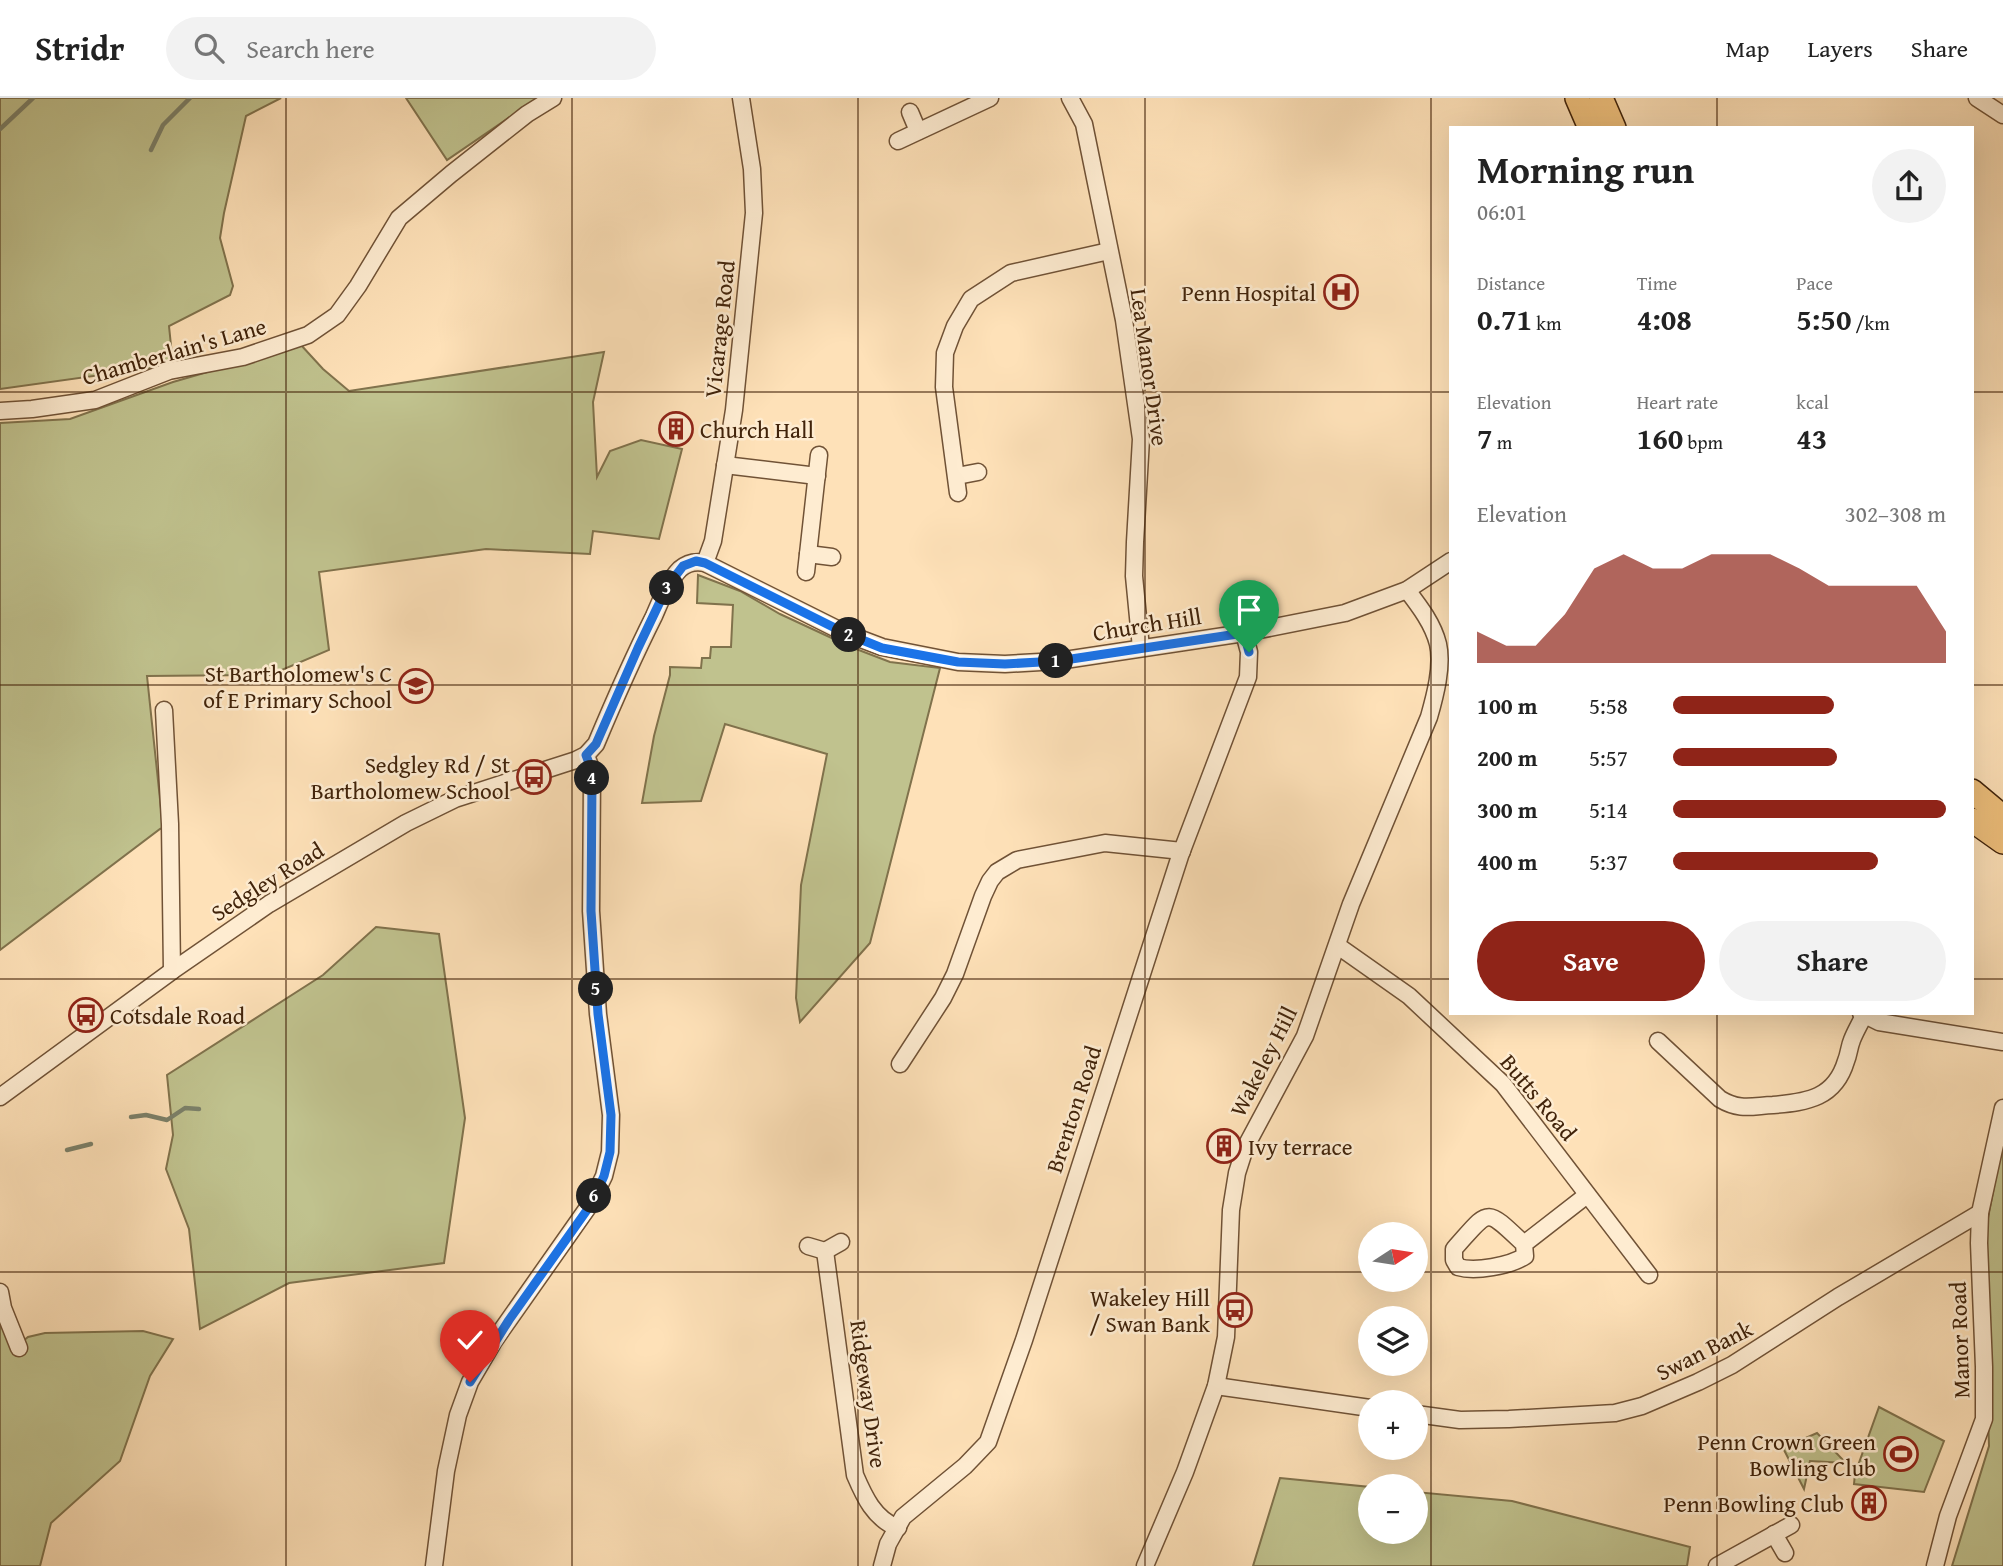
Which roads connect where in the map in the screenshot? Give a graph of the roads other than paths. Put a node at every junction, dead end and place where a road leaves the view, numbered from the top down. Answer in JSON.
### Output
{"nodes":[{"id":1,"x":553,"y":98,"type":"edge"},
{"id":2,"x":741,"y":98,"type":"edge"},
{"id":3,"x":990,"y":98,"type":"edge"},
{"id":4,"x":1070,"y":98,"type":"edge"},
{"id":5,"x":1578,"y":98,"type":"edge"},
{"id":6,"x":1601,"y":98,"type":"edge"},
{"id":7,"x":1977,"y":98,"type":"edge"},
{"id":8,"x":910,"y":112,"type":"dead end"},
{"id":9,"x":2003,"y":114,"type":"edge"},
{"id":10,"x":1589,"y":126,"type":"edge"},
{"id":11,"x":1613,"y":126,"type":"edge"},
{"id":12,"x":918,"y":131,"type":"junction"},
{"id":13,"x":898,"y":141,"type":"dead end"},
{"id":14,"x":1109,"y":251,"type":"junction"},
{"id":15,"x":0,"y":411,"type":"edge"},
{"id":16,"x":819,"y":455,"type":"dead end"},
{"id":17,"x":725,"y":465,"type":"junction"},
{"id":18,"x":978,"y":472,"type":"dead end"},
{"id":19,"x":817,"y":476,"type":"junction"},
{"id":20,"x":808,"y":554,"type":"junction"},
{"id":21,"x":832,"y":557,"type":"dead end"},
{"id":22,"x":1449,"y":562,"type":"edge"},
{"id":23,"x":697,"y":563,"type":"junction"},
{"id":24,"x":806,"y":572,"type":"dead end"},
{"id":25,"x":1407,"y":590,"type":"junction"},
{"id":26,"x":1244,"y":633,"type":"junction"},
{"id":27,"x":1141,"y":648,"type":"junction"},
{"id":28,"x":1443,"y":696,"type":"edge"},
{"id":29,"x":164,"y":710,"type":"dead end"},
{"id":30,"x":586,"y":755,"type":"junction"},
{"id":31,"x":1974,"y":794,"type":"edge"},
{"id":32,"x":2003,"y":817,"type":"edge"},
{"id":33,"x":1974,"y":821,"type":"edge"},
{"id":34,"x":2003,"y":842,"type":"edge"},
{"id":35,"x":1182,"y":851,"type":"junction"},
{"id":36,"x":1338,"y":946,"type":"junction"},
{"id":37,"x":173,"y":971,"type":"junction"},
{"id":38,"x":1862,"y":1015,"type":"edge"},
{"id":39,"x":1864,"y":1015,"type":"edge"},
{"id":40,"x":1900,"y":1020,"type":"edge"},
{"id":41,"x":1658,"y":1041,"type":"dead end"},
{"id":42,"x":2003,"y":1042,"type":"edge"},
{"id":43,"x":900,"y":1064,"type":"dead end"},
{"id":44,"x":0,"y":1097,"type":"edge"},
{"id":45,"x":2003,"y":1108,"type":"edge"},
{"id":46,"x":1587,"y":1195,"type":"junction"},
{"id":47,"x":1980,"y":1213,"type":"junction"},
{"id":48,"x":841,"y":1242,"type":"dead end"},
{"id":49,"x":1524,"y":1244,"type":"dead end"},
{"id":50,"x":808,"y":1246,"type":"dead end"},
{"id":51,"x":825,"y":1251,"type":"junction"},
{"id":52,"x":1649,"y":1275,"type":"dead end"},
{"id":53,"x":0,"y":1292,"type":"edge"},
{"id":54,"x":19,"y":1348,"type":"dead end"},
{"id":55,"x":1216,"y":1386,"type":"junction"},
{"id":56,"x":1358,"y":1406,"type":"edge"},
{"id":57,"x":1428,"y":1416,"type":"edge"},
{"id":58,"x":1791,"y":1525,"type":"dead end"},
{"id":59,"x":898,"y":1528,"type":"junction"},
{"id":60,"x":1774,"y":1534,"type":"junction"},
{"id":61,"x":1785,"y":1553,"type":"dead end"},
{"id":62,"x":434,"y":1566,"type":"edge"},
{"id":63,"x":882,"y":1566,"type":"edge"},
{"id":64,"x":1145,"y":1566,"type":"edge"},
{"id":65,"x":1717,"y":1566,"type":"edge"},
{"id":66,"x":1935,"y":1566,"type":"edge"}],
"edges":[{"from":1,"to":15,"type":"street","name":"Chamberlain's Lane"},
{"from":2,"to":17,"type":"street","name":"Vicarage Road"},
{"from":3,"to":12,"type":"street"},
{"from":4,"to":14,"type":"street","name":"Lea Manor Drive"},
{"from":5,"to":10,"type":"highway"},
{"from":6,"to":11,"type":"highway"},
{"from":7,"to":9,"type":"street"},
{"from":8,"to":12,"type":"street"},
{"from":12,"to":13,"type":"street"},
{"from":14,"to":18,"type":"street"},
{"from":14,"to":27,"type":"street","name":"Lea Manor Drive"},
{"from":16,"to":19,"type":"street"},
{"from":17,"to":19,"type":"street"},
{"from":17,"to":23,"type":"street","name":"Vicarage Road"},
{"from":19,"to":20,"type":"street"},
{"from":20,"to":21,"type":"street"},
{"from":20,"to":24,"type":"street"},
{"from":22,"to":25,"type":"street","name":"Church Hill"},
{"from":23,"to":27,"type":"street","name":"Church Hill"},
{"from":23,"to":30,"type":"street"},
{"from":25,"to":26,"type":"street","name":"Church Hill"},
{"from":25,"to":28,"type":"street","name":"Wakeley Hill"},
{"from":26,"to":27,"type":"street","name":"Church Hill"},
{"from":26,"to":35,"type":"street","name":"Brenton Road"},
{"from":28,"to":36,"type":"street","name":"Wakeley Hill"},
{"from":29,"to":37,"type":"street"},
{"from":30,"to":37,"type":"street","name":"Sedgley Road"},
{"from":30,"to":62,"type":"street"},
{"from":31,"to":32,"type":"highway"},
{"from":33,"to":34,"type":"highway"},
{"from":35,"to":43,"type":"street"},
{"from":35,"to":59,"type":"street","name":"Brenton Road"},
{"from":36,"to":46,"type":"street","name":"Butts Road"},
{"from":36,"to":55,"type":"street","name":"Wakeley Hill"},
{"from":37,"to":44,"type":"street","name":"Sedgley Road"},
{"from":38,"to":41,"type":"street"},
{"from":39,"to":40,"type":"street"},
{"from":40,"to":42,"type":"street"},
{"from":45,"to":47,"type":"street","name":"Manor Road"},
{"from":46,"to":49,"type":"street"},
{"from":46,"to":52,"type":"street","name":"Butts Road"},
{"from":47,"to":57,"type":"street","name":"Swan Bank"},
{"from":47,"to":66,"type":"street","name":"Manor Road"},
{"from":48,"to":51,"type":"street"},
{"from":50,"to":51,"type":"street"},
{"from":51,"to":59,"type":"street","name":"Ridgeway Drive"},
{"from":53,"to":54,"type":"street"},
{"from":55,"to":56,"type":"street"},
{"from":55,"to":64,"type":"street","name":"Wakeley Hill"},
{"from":58,"to":60,"type":"street"},
{"from":59,"to":63,"type":"street","name":"Brenton Road"},
{"from":60,"to":61,"type":"street"},
{"from":60,"to":65,"type":"street"}]}
